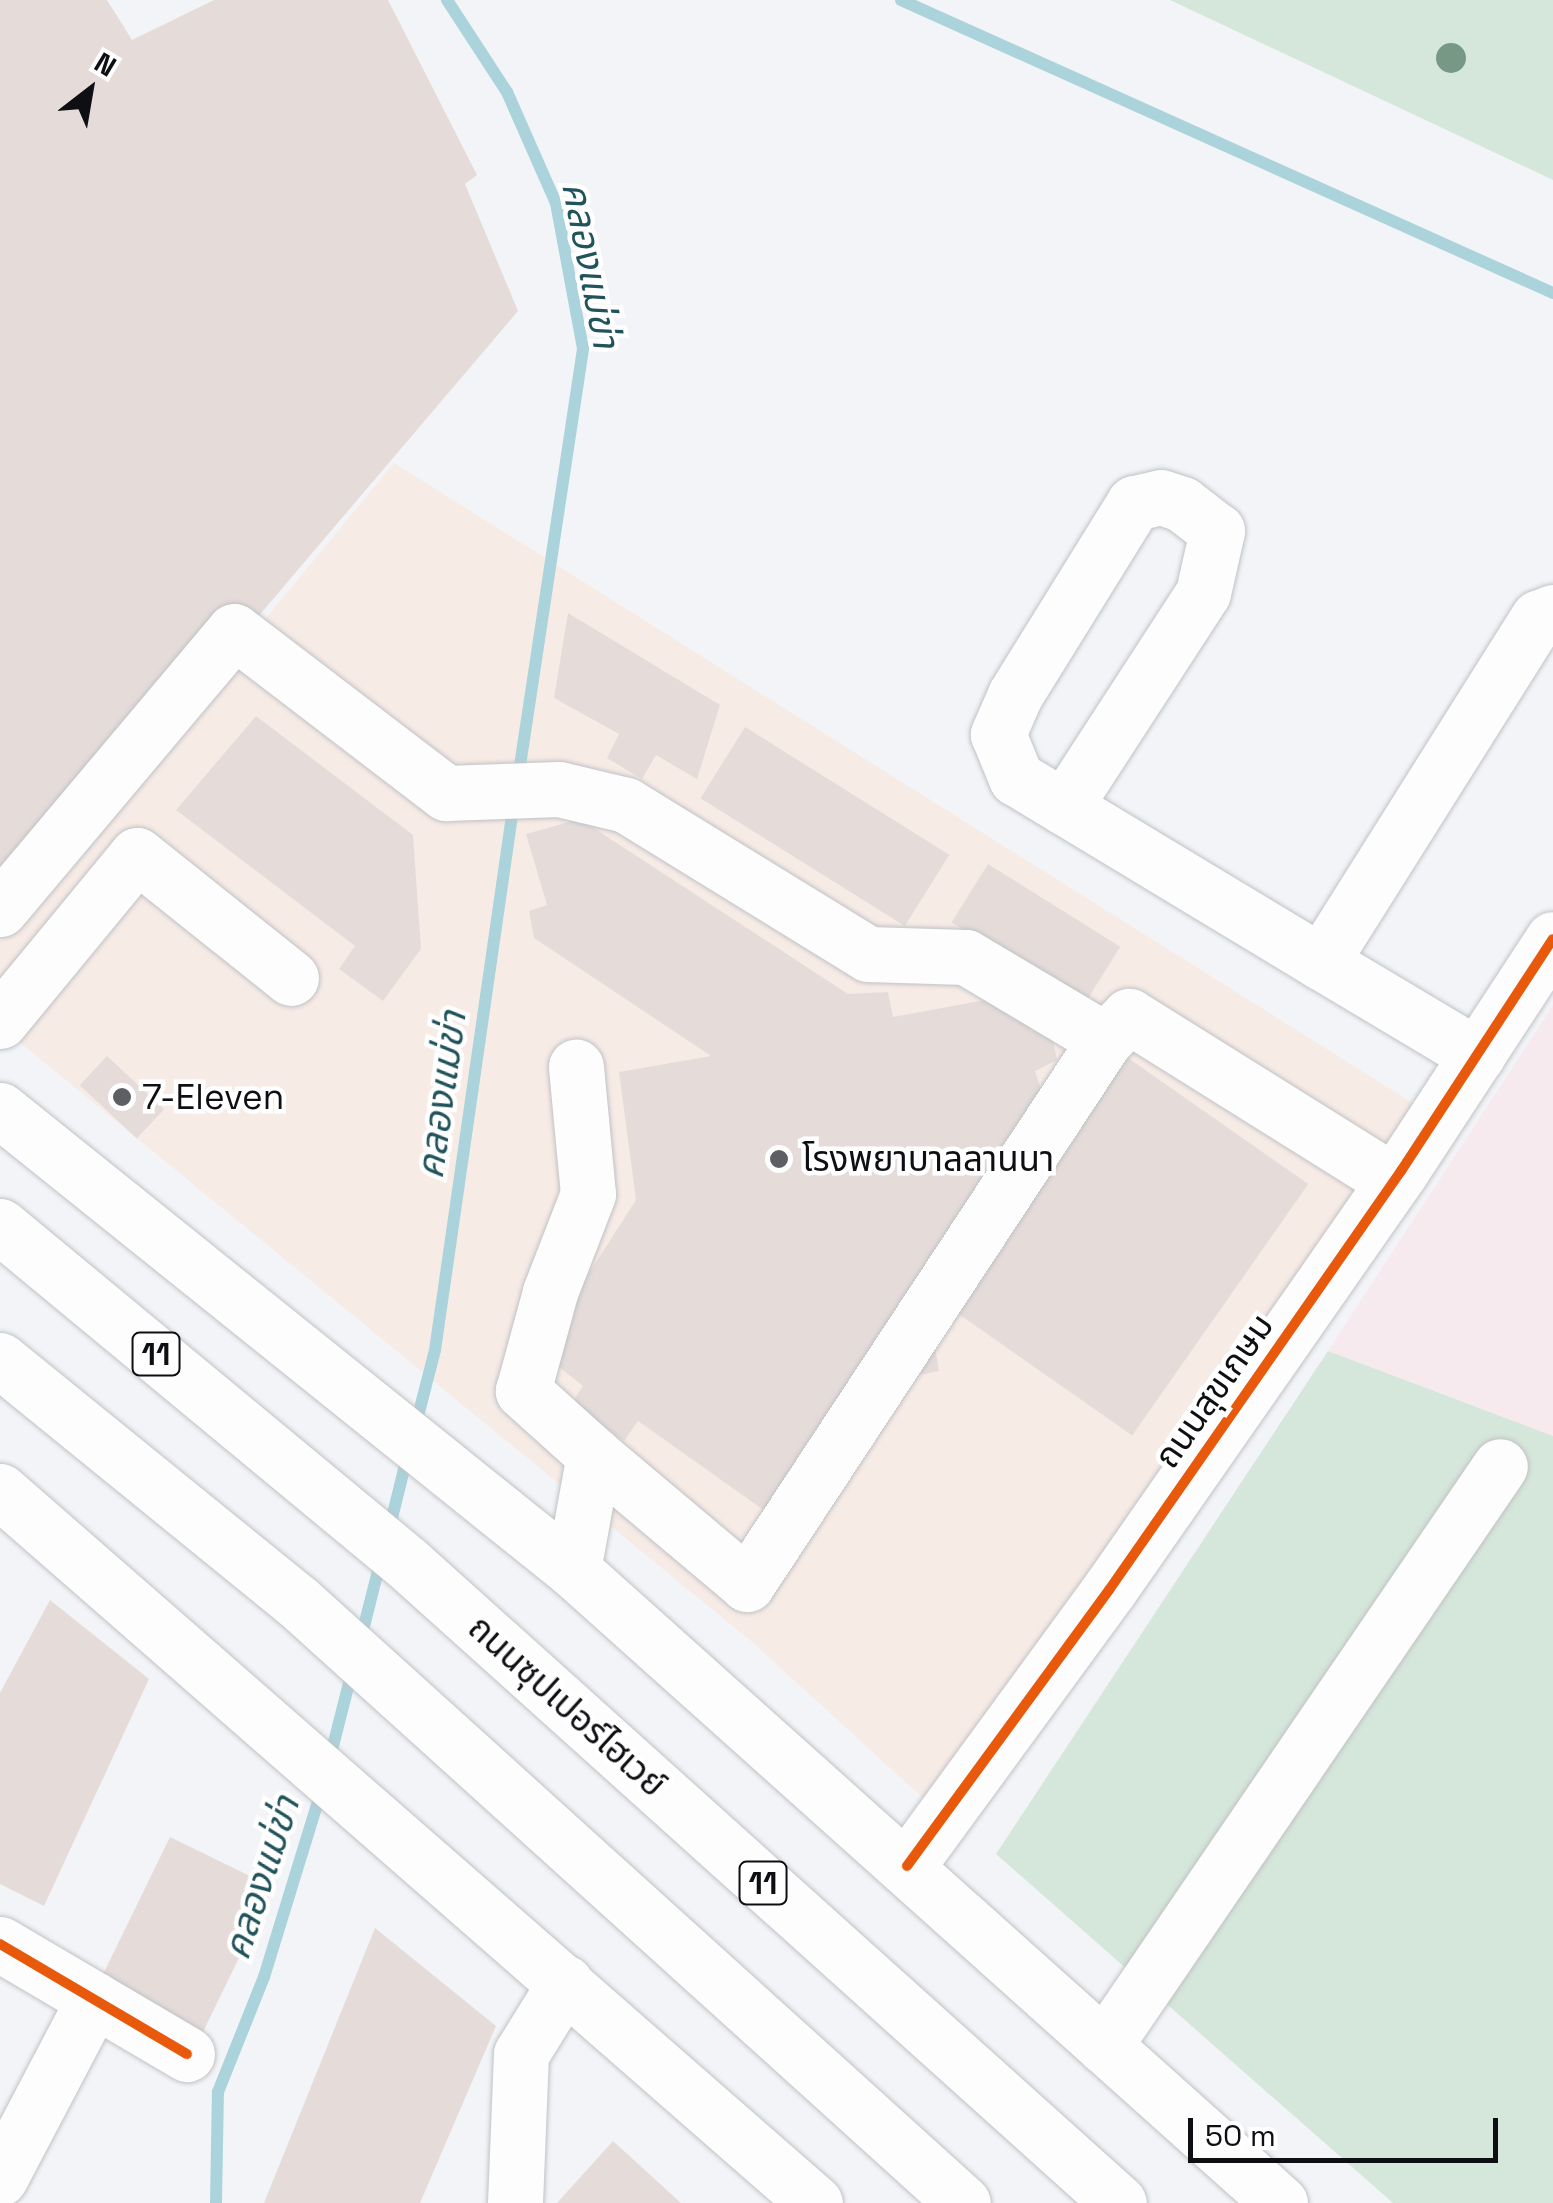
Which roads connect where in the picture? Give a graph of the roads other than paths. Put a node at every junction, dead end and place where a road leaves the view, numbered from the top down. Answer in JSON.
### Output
{"nodes":[{"id":1,"x":1553,"y":612,"type":"edge"},
{"id":2,"x":1064,"y":807,"type":"junction"},
{"id":3,"x":0,"y":910,"type":"edge"},
{"id":4,"x":1553,"y":938,"type":"edge"},
{"id":5,"x":1322,"y":962,"type":"junction"},
{"id":6,"x":291,"y":978,"type":"dead end"},
{"id":7,"x":0,"y":1022,"type":"edge"},
{"id":8,"x":1105,"y":1040,"type":"junction"},
{"id":9,"x":1476,"y":1055,"type":"junction"},
{"id":10,"x":576,"y":1067,"type":"dead end"},
{"id":11,"x":0,"y":1110,"type":"edge"},
{"id":12,"x":1393,"y":1181,"type":"junction"},
{"id":13,"x":0,"y":1226,"type":"edge"},
{"id":14,"x":0,"y":1360,"type":"edge"},
{"id":15,"x":594,"y":1455,"type":"junction"},
{"id":16,"x":1500,"y":1466,"type":"dead end"},
{"id":17,"x":0,"y":1491,"type":"edge"},
{"id":18,"x":573,"y":1570,"type":"junction"},
{"id":19,"x":907,"y":1866,"type":"junction"},
{"id":20,"x":0,"y":1944,"type":"edge"},
{"id":21,"x":565,"y":1983,"type":"junction"},
{"id":22,"x":94,"y":1999,"type":"junction"},
{"id":23,"x":1104,"y":2046,"type":"junction"},
{"id":24,"x":187,"y":2054,"type":"dead end"},
{"id":25,"x":0,"y":2178,"type":"edge"},
{"id":26,"x":515,"y":2203,"type":"edge"},
{"id":27,"x":815,"y":2203,"type":"edge"},
{"id":28,"x":963,"y":2203,"type":"edge"},
{"id":29,"x":1119,"y":2203,"type":"edge"},
{"id":30,"x":1280,"y":2203,"type":"edge"}],
"edges":[{"from":1,"to":5,"type":"main road"},
{"from":2,"to":2,"type":"main road"},
{"from":2,"to":5,"type":"main road"},
{"from":3,"to":8,"type":"main road"},
{"from":4,"to":9,"type":"main road","name":"ถนนสุขเกษม"},
{"from":5,"to":9,"type":"main road"},
{"from":6,"to":7,"type":"main road"},
{"from":8,"to":12,"type":"main road"},
{"from":8,"to":15,"type":"main road"},
{"from":9,"to":12,"type":"main road","name":"ถนนสุขเกษม"},
{"from":10,"to":15,"type":"main road"},
{"from":11,"to":18,"type":"main road"},
{"from":12,"to":19,"type":"main road","name":"ถนนสุขเกษม"},
{"from":13,"to":29,"type":"main road","name":"ถนนซุปเปอร์ไฮเวย์","number":"11"},
{"from":14,"to":28,"type":"main road"},
{"from":15,"to":18,"type":"main road"},
{"from":16,"to":23,"type":"main road"},
{"from":17,"to":21,"type":"main road"},
{"from":18,"to":19,"type":"main road"},
{"from":19,"to":23,"type":"main road"},
{"from":20,"to":22,"type":"main road"},
{"from":21,"to":26,"type":"main road"},
{"from":21,"to":27,"type":"main road"},
{"from":22,"to":24,"type":"main road"},
{"from":22,"to":25,"type":"main road"},
{"from":23,"to":30,"type":"main road"}]}
